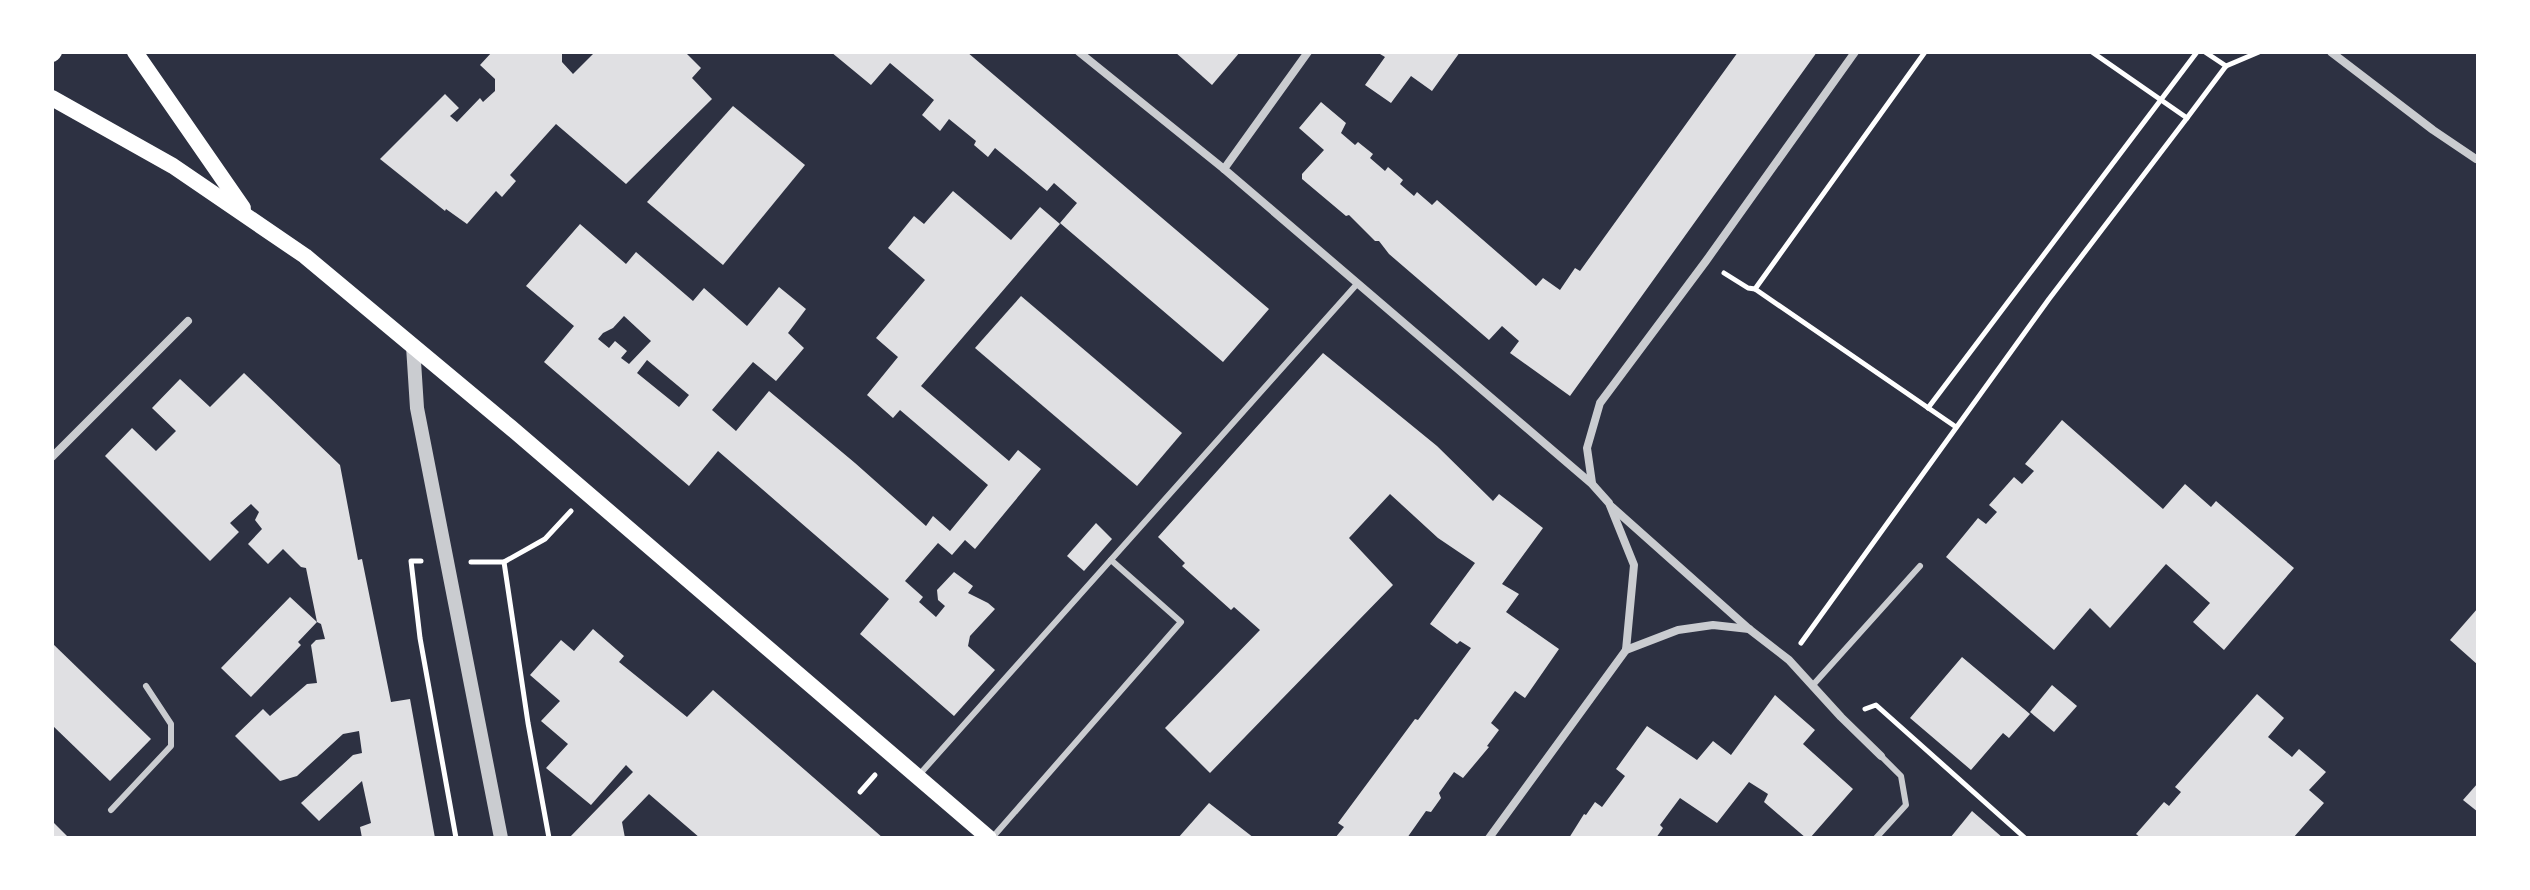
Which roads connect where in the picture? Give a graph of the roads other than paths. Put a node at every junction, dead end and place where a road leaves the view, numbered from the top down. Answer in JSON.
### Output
{"nodes":[{"id":1,"x":135,"y":52,"type":"edge"},
{"id":2,"x":1079,"y":52,"type":"edge"},
{"id":3,"x":1308,"y":52,"type":"edge"},
{"id":4,"x":1855,"y":52,"type":"edge"},
{"id":5,"x":2331,"y":52,"type":"edge"},
{"id":6,"x":52,"y":98,"type":"edge"},
{"id":7,"x":2476,"y":159,"type":"edge"},
{"id":8,"x":1224,"y":169,"type":"junction"},
{"id":9,"x":249,"y":216,"type":"junction"},
{"id":10,"x":1357,"y":284,"type":"junction"},
{"id":11,"x":188,"y":321,"type":"dead end"},
{"id":12,"x":413,"y":346,"type":"junction"},
{"id":13,"x":52,"y":457,"type":"edge"},
{"id":14,"x":1592,"y":484,"type":"junction"},
{"id":15,"x":1609,"y":503,"type":"junction"},
{"id":16,"x":1111,"y":560,"type":"junction"},
{"id":17,"x":1920,"y":566,"type":"dead end"},
{"id":18,"x":1749,"y":629,"type":"junction"},
{"id":19,"x":1626,"y":650,"type":"junction"},
{"id":20,"x":1813,"y":685,"type":"junction"},
{"id":21,"x":146,"y":686,"type":"dead end"},
{"id":22,"x":1881,"y":756,"type":"joint"},
{"id":23,"x":917,"y":778,"type":"junction"},
{"id":24,"x":111,"y":810,"type":"dead end"},
{"id":25,"x":501,"y":838,"type":"edge"},
{"id":26,"x":990,"y":838,"type":"edge"},
{"id":27,"x":1489,"y":838,"type":"edge"},
{"id":28,"x":1876,"y":838,"type":"edge"}],
"edges":[{"from":1,"to":9,"type":"main road"},
{"from":2,"to":8,"type":"street"},
{"from":3,"to":8,"type":"street"},
{"from":4,"to":14,"type":"street"},
{"from":5,"to":7,"type":"street"},
{"from":6,"to":9,"type":"main road"},
{"from":8,"to":10,"type":"street"},
{"from":9,"to":12,"type":"main road"},
{"from":10,"to":14,"type":"street"},
{"from":10,"to":16,"type":"lane"},
{"from":11,"to":13,"type":"street"},
{"from":12,"to":23,"type":"main road"},
{"from":12,"to":25,"type":"street"},
{"from":14,"to":15,"type":"street"},
{"from":15,"to":18,"type":"street"},
{"from":15,"to":19,"type":"street"},
{"from":16,"to":23,"type":"lane"},
{"from":16,"to":26,"type":"lane"},
{"from":17,"to":20,"type":"lane"},
{"from":18,"to":19,"type":"street"},
{"from":18,"to":20,"type":"street"},
{"from":19,"to":27,"type":"street"},
{"from":20,"to":22,"type":"street"},
{"from":21,"to":24,"type":"lane"},
{"from":22,"to":28,"type":"lane"},
{"from":23,"to":26,"type":"main road"}]}
